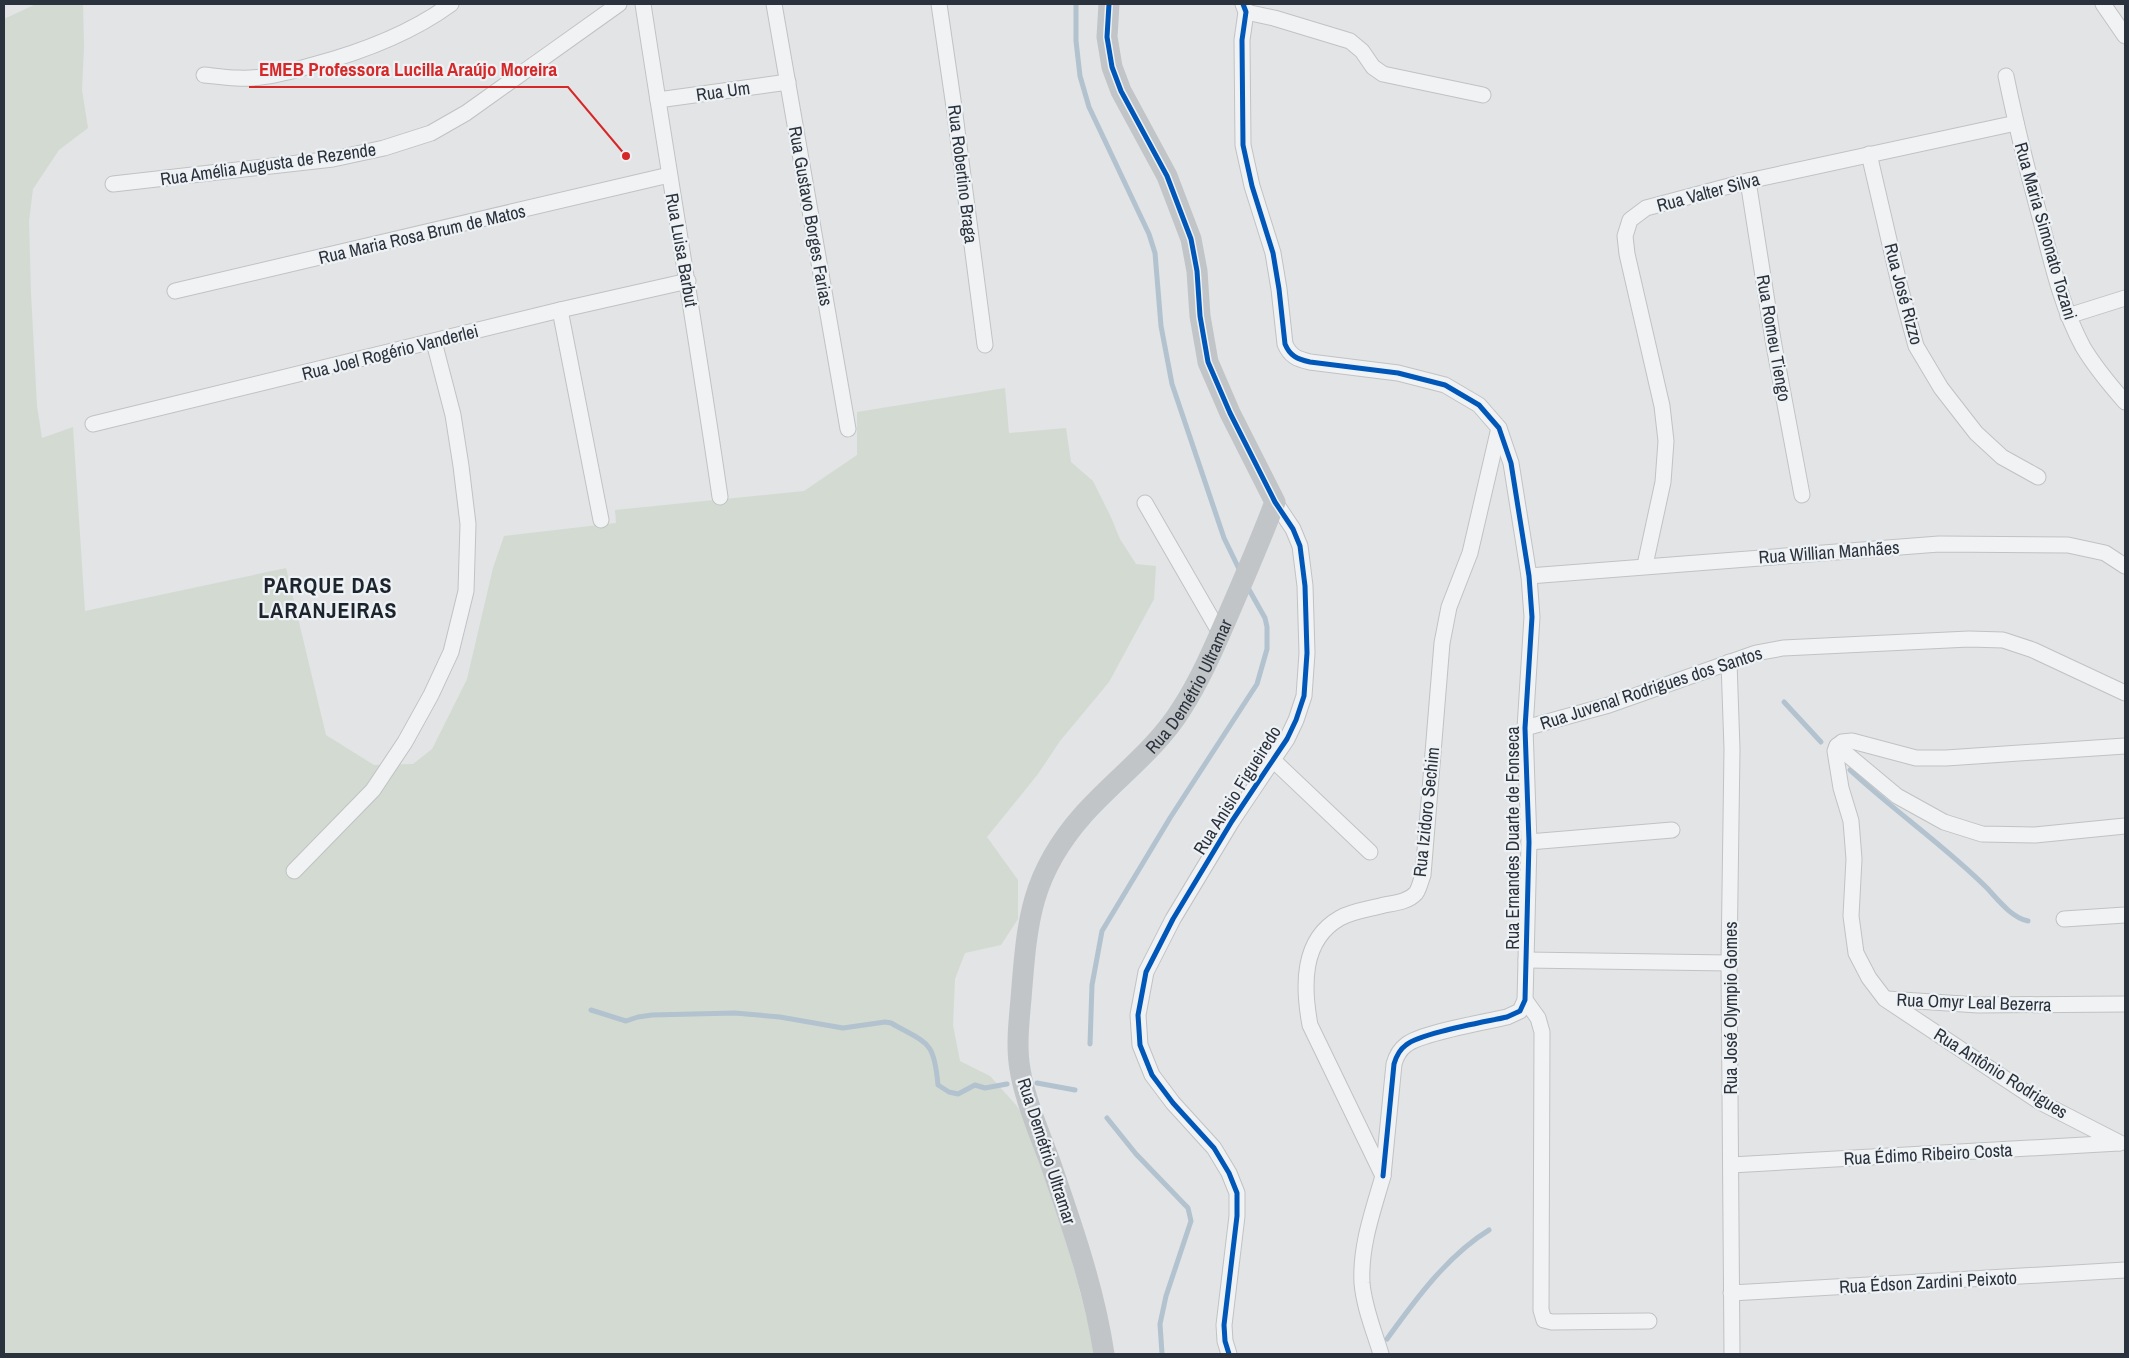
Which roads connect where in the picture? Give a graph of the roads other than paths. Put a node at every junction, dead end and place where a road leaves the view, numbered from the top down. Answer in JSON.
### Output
{"nodes":[{"id":1,"x":451,"y":4,"type":"edge"},
{"id":2,"x":619,"y":4,"type":"edge"},
{"id":3,"x":643,"y":4,"type":"edge"},
{"id":4,"x":774,"y":4,"type":"edge"},
{"id":5,"x":939,"y":4,"type":"edge"},
{"id":6,"x":1109,"y":4,"type":"edge"},
{"id":7,"x":2103,"y":4,"type":"edge"},
{"id":8,"x":1245,"y":8,"type":"edge"},
{"id":9,"x":2125,"y":36,"type":"edge"},
{"id":10,"x":204,"y":75,"type":"dead end"},
{"id":11,"x":2006,"y":76,"type":"dead end"},
{"id":12,"x":788,"y":82,"type":"junction"},
{"id":13,"x":1483,"y":94,"type":"dead end"},
{"id":14,"x":658,"y":100,"type":"junction"},
{"id":15,"x":2016,"y":124,"type":"junction"},
{"id":16,"x":1869,"y":154,"type":"junction"},
{"id":17,"x":670,"y":175,"type":"junction"},
{"id":18,"x":1748,"y":181,"type":"junction"},
{"id":19,"x":114,"y":184,"type":"dead end"},
{"id":20,"x":688,"y":281,"type":"junction"},
{"id":21,"x":175,"y":291,"type":"dead end"},
{"id":22,"x":2125,"y":298,"type":"edge"},
{"id":23,"x":560,"y":310,"type":"junction"},
{"id":24,"x":2068,"y":316,"type":"junction"},
{"id":25,"x":434,"y":342,"type":"junction"},
{"id":26,"x":984,"y":345,"type":"dead end"},
{"id":27,"x":2125,"y":402,"type":"edge"},
{"id":28,"x":93,"y":424,"type":"dead end"},
{"id":29,"x":1498,"y":428,"type":"junction"},
{"id":30,"x":848,"y":429,"type":"dead end"},
{"id":31,"x":2038,"y":477,"type":"dead end"},
{"id":32,"x":1802,"y":495,"type":"dead end"},
{"id":33,"x":720,"y":497,"type":"dead end"},
{"id":34,"x":1274,"y":502,"type":"junction"},
{"id":35,"x":1146,"y":503,"type":"dead end"},
{"id":36,"x":601,"y":520,"type":"dead end"},
{"id":37,"x":1645,"y":565,"type":"junction"},
{"id":38,"x":2125,"y":566,"type":"edge"},
{"id":39,"x":1529,"y":576,"type":"junction"},
{"id":40,"x":1220,"y":633,"type":"junction"},
{"id":41,"x":1729,"y":662,"type":"junction"},
{"id":42,"x":2125,"y":693,"type":"edge"},
{"id":43,"x":1525,"y":728,"type":"junction"},
{"id":44,"x":1837,"y":746,"type":"junction"},
{"id":45,"x":2125,"y":746,"type":"edge"},
{"id":46,"x":1273,"y":760,"type":"junction"},
{"id":47,"x":2125,"y":826,"type":"edge"},
{"id":48,"x":1672,"y":830,"type":"dead end"},
{"id":49,"x":1529,"y":842,"type":"junction"},
{"id":50,"x":1370,"y":852,"type":"dead end"},
{"id":51,"x":294,"y":872,"type":"dead end"},
{"id":52,"x":2125,"y":915,"type":"edge"},
{"id":53,"x":2064,"y":919,"type":"dead end"},
{"id":54,"x":1526,"y":960,"type":"junction"},
{"id":55,"x":1729,"y":963,"type":"junction"},
{"id":56,"x":1885,"y":999,"type":"junction"},
{"id":57,"x":1525,"y":1000,"type":"junction"},
{"id":58,"x":2125,"y":1004,"type":"edge"},
{"id":59,"x":2123,"y":1142,"type":"edge"},
{"id":60,"x":1731,"y":1165,"type":"junction"},
{"id":61,"x":1382,"y":1176,"type":"junction"},
{"id":62,"x":2125,"y":1270,"type":"edge"},
{"id":63,"x":1731,"y":1293,"type":"junction"},
{"id":64,"x":1649,"y":1321,"type":"dead end"},
{"id":65,"x":1104,"y":1354,"type":"edge"},
{"id":66,"x":1229,"y":1354,"type":"edge"},
{"id":67,"x":1381,"y":1354,"type":"edge"},
{"id":68,"x":1732,"y":1354,"type":"edge"}],
"edges":[{"from":1,"to":10,"type":"street"},
{"from":2,"to":19,"type":"street","name":"Rua Amélia Augusta de Rezende"},
{"from":3,"to":14,"type":"street","name":"Rua Luisa Barbut"},
{"from":4,"to":12,"type":"street","name":"Rua Gustavo Borges Farias"},
{"from":5,"to":26,"type":"street","name":"Rua Robertino Braga"},
{"from":6,"to":34,"type":"street"},
{"from":7,"to":9,"type":"street"},
{"from":8,"to":13,"type":"street"},
{"from":8,"to":29,"type":"street","name":"Rua Ernandes Duarte de Fonseca"},
{"from":11,"to":15,"type":"street","name":"Rua Maria Simonato Tozani"},
{"from":12,"to":14,"type":"street","name":"Rua Um"},
{"from":12,"to":30,"type":"street","name":"Rua Gustavo Borges Farias"},
{"from":14,"to":17,"type":"street","name":"Rua Luisa Barbut"},
{"from":15,"to":16,"type":"street","name":"Rua Valter Silva"},
{"from":15,"to":24,"type":"street","name":"Rua Maria Simonato Tozani"},
{"from":16,"to":18,"type":"street","name":"Rua Valter Silva"},
{"from":16,"to":31,"type":"street","name":"Rua José Rizzo"},
{"from":17,"to":20,"type":"street","name":"Rua Luisa Barbut"},
{"from":17,"to":21,"type":"street","name":"Rua Maria Rosa Brum de Matos"},
{"from":18,"to":32,"type":"street","name":"Rua Romeu Tiengo"},
{"from":18,"to":37,"type":"street","name":"Rua Valter Silva"},
{"from":20,"to":23,"type":"street","name":"Rua Joel Rogério Vanderlei"},
{"from":20,"to":33,"type":"street","name":"Rua Luisa Barbut"},
{"from":22,"to":24,"type":"street"},
{"from":23,"to":25,"type":"street","name":"Rua Joel Rogério Vanderlei"},
{"from":23,"to":36,"type":"street"},
{"from":24,"to":27,"type":"street","name":"Rua Maria Simonato Tozani"},
{"from":25,"to":28,"type":"street","name":"Rua Joel Rogério Vanderlei"},
{"from":25,"to":51,"type":"street"},
{"from":29,"to":39,"type":"street","name":"Rua Ernandes Duarte de Fonseca"},
{"from":29,"to":61,"type":"street","name":"Rua Izidoro Sechim"},
{"from":34,"to":40,"type":"street","name":"Rua Demétrio Ultramar"},
{"from":34,"to":46,"type":"street","name":"Rua Anisio Figueiredo"},
{"from":35,"to":40,"type":"street"},
{"from":37,"to":38,"type":"street","name":"Rua Willian Manhães"},
{"from":37,"to":39,"type":"street","name":"Rua Willian Manhães"},
{"from":39,"to":43,"type":"street","name":"Rua Ernandes Duarte de Fonseca"},
{"from":40,"to":65,"type":"street","name":"Rua Demétrio Ultramar"},
{"from":41,"to":42,"type":"street","name":"Rua Juvenal Rodrigues dos Santos"},
{"from":41,"to":43,"type":"street","name":"Rua Juvenal Rodrigues dos Santos"},
{"from":41,"to":55,"type":"street","name":"Rua José Olympio Gomes"},
{"from":43,"to":49,"type":"street","name":"Rua Ernandes Duarte de Fonseca"},
{"from":44,"to":45,"type":"street"},
{"from":44,"to":47,"type":"street"},
{"from":44,"to":56,"type":"street","name":"Rua Omyr Leal Bezerra"},
{"from":46,"to":50,"type":"street"},
{"from":46,"to":66,"type":"street","name":"Rua Anisio Figueiredo"},
{"from":48,"to":49,"type":"street"},
{"from":49,"to":54,"type":"street","name":"Rua Ernandes Duarte de Fonseca"},
{"from":52,"to":53,"type":"street"},
{"from":54,"to":55,"type":"street"},
{"from":54,"to":57,"type":"street","name":"Rua Ernandes Duarte de Fonseca"},
{"from":55,"to":60,"type":"street","name":"Rua José Olympio Gomes"},
{"from":56,"to":58,"type":"street","name":"Rua Omyr Leal Bezerra"},
{"from":56,"to":59,"type":"street","name":"Rua Antônio Rodrigues"},
{"from":57,"to":61,"type":"street"},
{"from":57,"to":64,"type":"street"},
{"from":59,"to":60,"type":"street","name":"Rua Édimo Ribeiro Costa"},
{"from":60,"to":63,"type":"street","name":"Rua José Olympio Gomes"},
{"from":61,"to":67,"type":"street"},
{"from":62,"to":63,"type":"street","name":"Rua Édson Zardini Peixoto"},
{"from":63,"to":68,"type":"street","name":"Rua José Olympio Gomes"}]}
